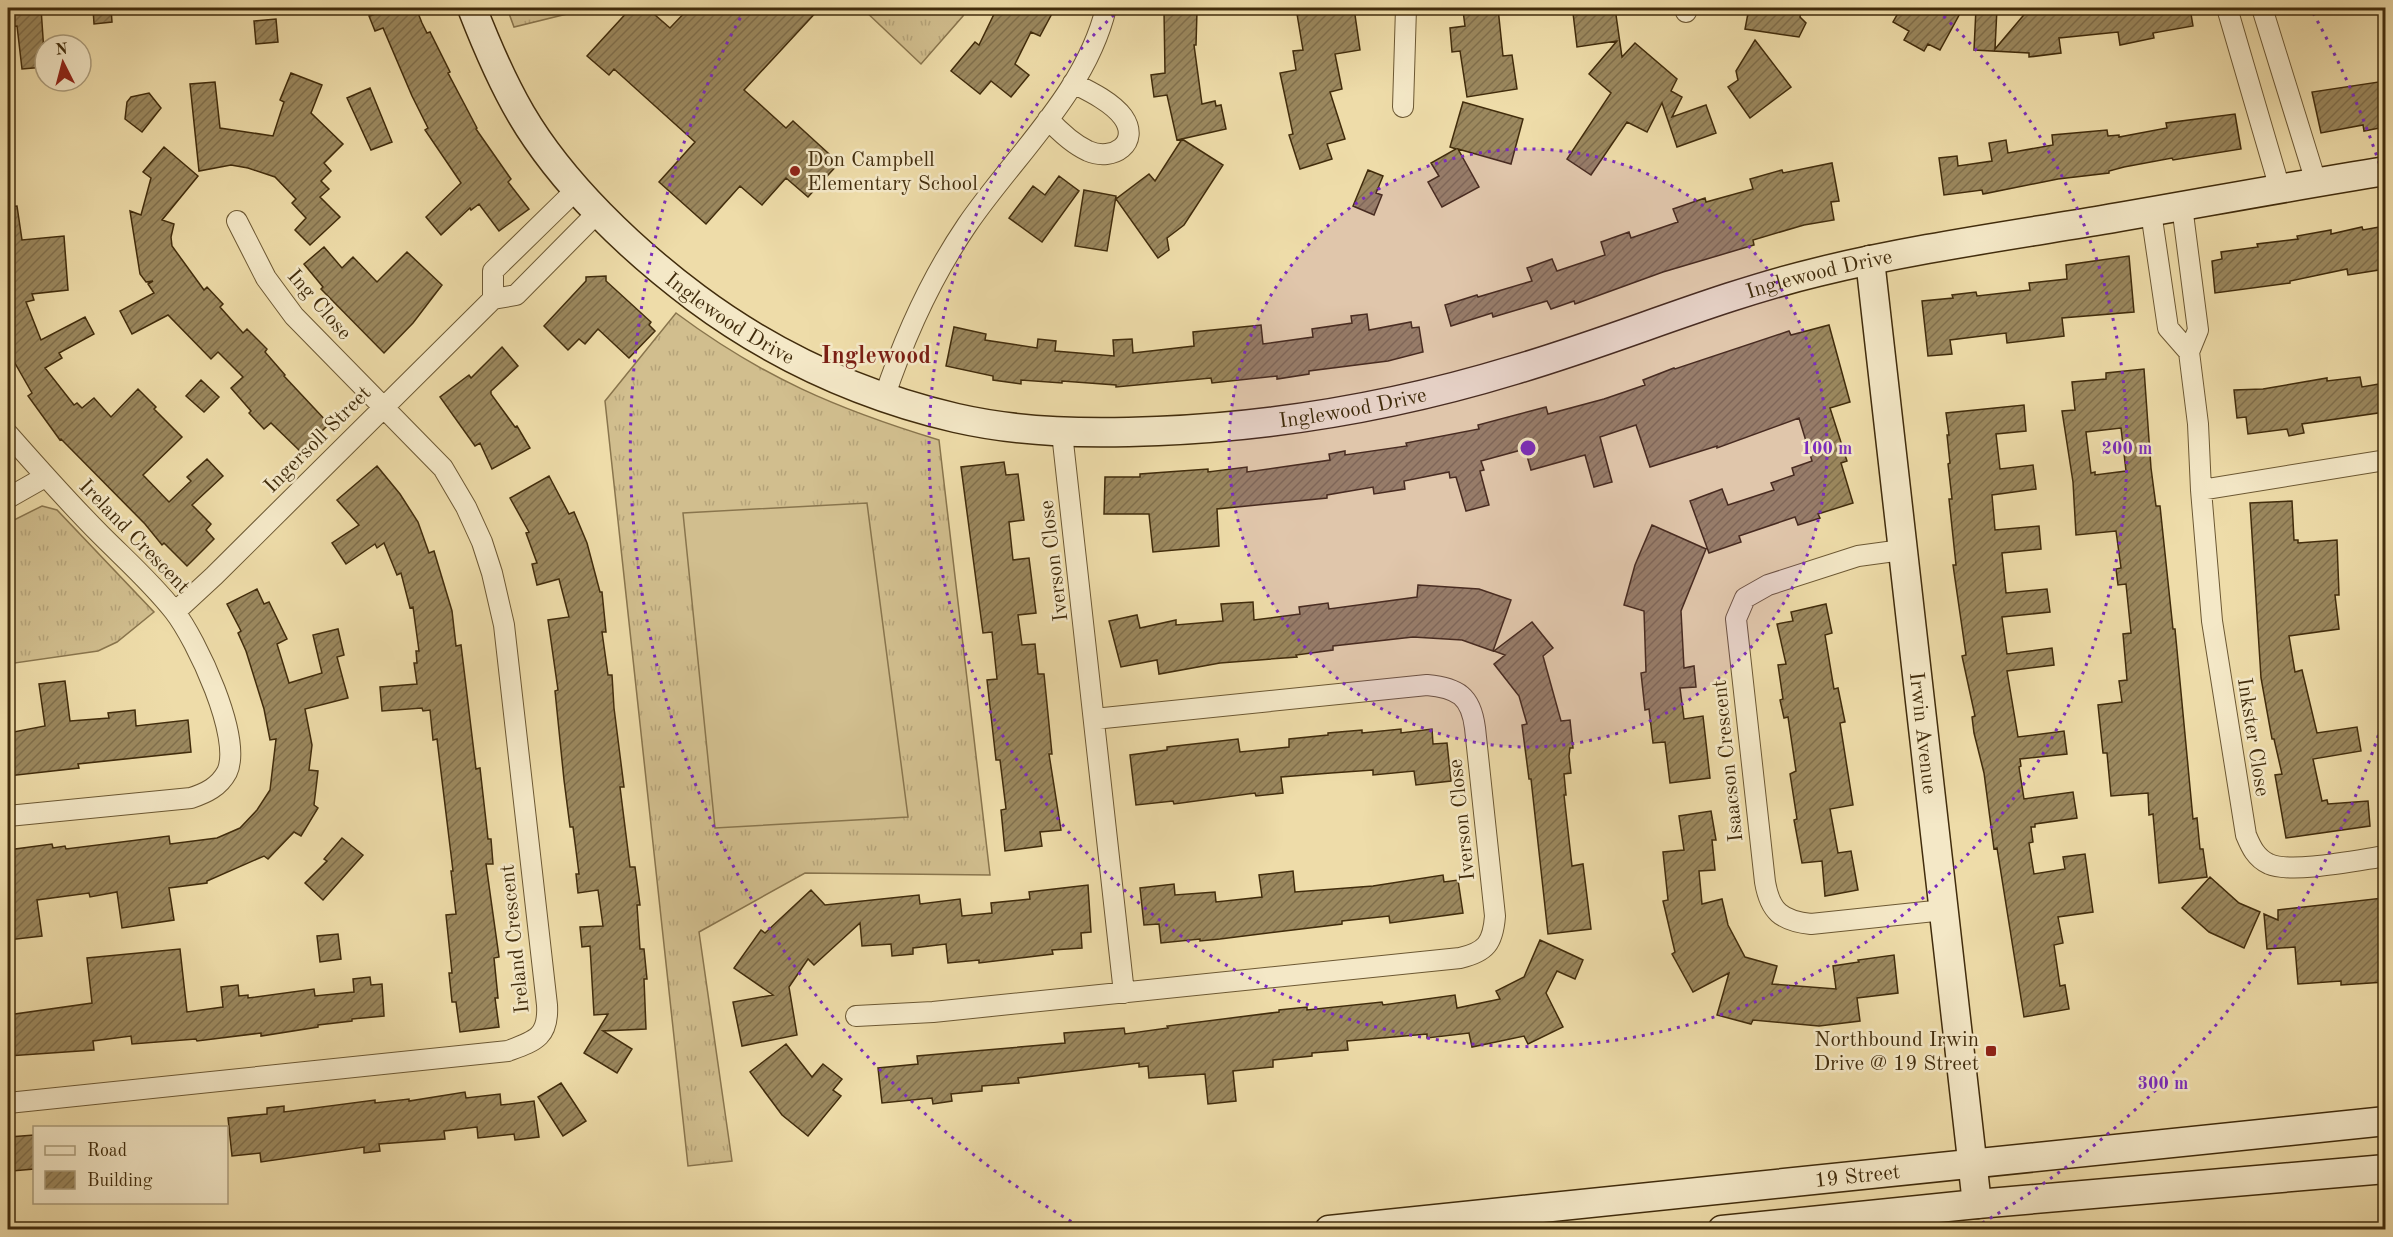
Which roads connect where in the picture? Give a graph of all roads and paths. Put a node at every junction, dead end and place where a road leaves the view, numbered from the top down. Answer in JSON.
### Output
{"nodes":[{"id":1,"x":472,"y":8,"type":"edge"},
{"id":2,"x":1106,"y":8,"type":"edge"},
{"id":3,"x":1406,"y":8,"type":"edge"},
{"id":4,"x":2227,"y":8,"type":"edge"},
{"id":5,"x":2262,"y":8,"type":"edge"},
{"id":6,"x":1073,"y":82,"type":"junction"},
{"id":7,"x":1403,"y":107,"type":"dead end"},
{"id":8,"x":1048,"y":119,"type":"junction"},
{"id":9,"x":2385,"y":171,"type":"edge"},
{"id":10,"x":2316,"y":182,"type":"junction"},
{"id":11,"x":578,"y":189,"type":"junction"},
{"id":12,"x":2280,"y":189,"type":"junction"},
{"id":13,"x":2182,"y":206,"type":"junction"},
{"id":14,"x":598,"y":211,"type":"junction"},
{"id":15,"x":2151,"y":212,"type":"junction"},
{"id":16,"x":237,"y":221,"type":"dead end"},
{"id":17,"x":1870,"y":260,"type":"junction"},
{"id":18,"x":493,"y":299,"type":"junction"},
{"id":19,"x":2189,"y":352,"type":"junction"},
{"id":20,"x":884,"y":398,"type":"junction"},
{"id":21,"x":383,"y":406,"type":"junction"},
{"id":22,"x":1062,"y":433,"type":"junction"},
{"id":23,"x":8,"y":434,"type":"edge"},
{"id":24,"x":2385,"y":460,"type":"edge"},
{"id":25,"x":45,"y":477,"type":"junction"},
{"id":26,"x":2201,"y":490,"type":"junction"},
{"id":27,"x":8,"y":498,"type":"edge"},
{"id":28,"x":1902,"y":550,"type":"junction"},
{"id":29,"x":175,"y":612,"type":"junction"},
{"id":30,"x":1095,"y":719,"type":"junction"},
{"id":31,"x":8,"y":816,"type":"edge"},
{"id":32,"x":2385,"y":856,"type":"edge"},
{"id":33,"x":1944,"y":910,"type":"junction"},
{"id":34,"x":1124,"y":993,"type":"junction"},
{"id":35,"x":856,"y":1016,"type":"dead end"},
{"id":36,"x":8,"y":1103,"type":"edge"},
{"id":37,"x":2385,"y":1121,"type":"edge"},
{"id":38,"x":1972,"y":1164,"type":"junction"},
{"id":39,"x":2385,"y":1169,"type":"edge"},
{"id":40,"x":1977,"y":1204,"type":"junction"},
{"id":41,"x":1329,"y":1230,"type":"edge"},
{"id":42,"x":1722,"y":1230,"type":"edge"}],
"edges":[{"from":1,"to":11,"type":"street","name":"Inglewood Drive"},
{"from":2,"to":6,"type":"street"},
{"from":3,"to":7,"type":"street"},
{"from":4,"to":12,"type":"street"},
{"from":5,"to":10,"type":"street"},
{"from":6,"to":8,"type":"street"},
{"from":6,"to":8,"type":"street"},
{"from":8,"to":20,"type":"street"},
{"from":9,"to":10,"type":"street","name":"Inglewood Drive"},
{"from":10,"to":12,"type":"street","name":"Inglewood Drive"},
{"from":11,"to":14,"type":"street","name":"Inglewood Drive"},
{"from":11,"to":18,"type":"street"},
{"from":12,"to":13,"type":"street","name":"Inglewood Drive"},
{"from":13,"to":15,"type":"street","name":"Inglewood Drive"},
{"from":13,"to":19,"type":"street","name":"Inkster Close"},
{"from":14,"to":18,"type":"street","name":"Ingersoll Street"},
{"from":14,"to":20,"type":"street","name":"Inglewood Drive"},
{"from":15,"to":17,"type":"street","name":"Inglewood Drive"},
{"from":15,"to":19,"type":"street"},
{"from":16,"to":21,"type":"street","name":"Ing Close"},
{"from":17,"to":22,"type":"street","name":"Inglewood Drive"},
{"from":17,"to":28,"type":"street","name":"Irwin Avenue"},
{"from":18,"to":21,"type":"street","name":"Ingersoll Street"},
{"from":19,"to":26,"type":"street","name":"Inkster Close"},
{"from":20,"to":22,"type":"street","name":"Inglewood Drive"},
{"from":21,"to":29,"type":"street","name":"Ingersoll Street"},
{"from":21,"to":36,"type":"street","name":"Ireland Crescent"},
{"from":22,"to":30,"type":"street","name":"Iverson Close"},
{"from":23,"to":25,"type":"street","name":"Ireland Crescent"},
{"from":24,"to":26,"type":"street"},
{"from":25,"to":27,"type":"street"},
{"from":25,"to":29,"type":"street","name":"Ireland Crescent"},
{"from":26,"to":32,"type":"street","name":"Inkster Close"},
{"from":28,"to":33,"type":"street","name":"Irwin Avenue"},
{"from":28,"to":33,"type":"street","name":"Isaacson Crescent"},
{"from":29,"to":31,"type":"street","name":"Ireland Crescent"},
{"from":30,"to":34,"type":"street","name":"Iverson Close"},
{"from":30,"to":34,"type":"street","name":"Iverson Close"},
{"from":33,"to":38,"type":"street","name":"Irwin Avenue"},
{"from":34,"to":35,"type":"street","name":"Iverson Close"},
{"from":37,"to":38,"type":"street","name":"19 Street"},
{"from":38,"to":40,"type":"street","name":"Irwin Avenue"},
{"from":38,"to":41,"type":"street","name":"19 Street"},
{"from":39,"to":40,"type":"street","name":"19 Street"},
{"from":40,"to":42,"type":"street","name":"19 Street"}]}
